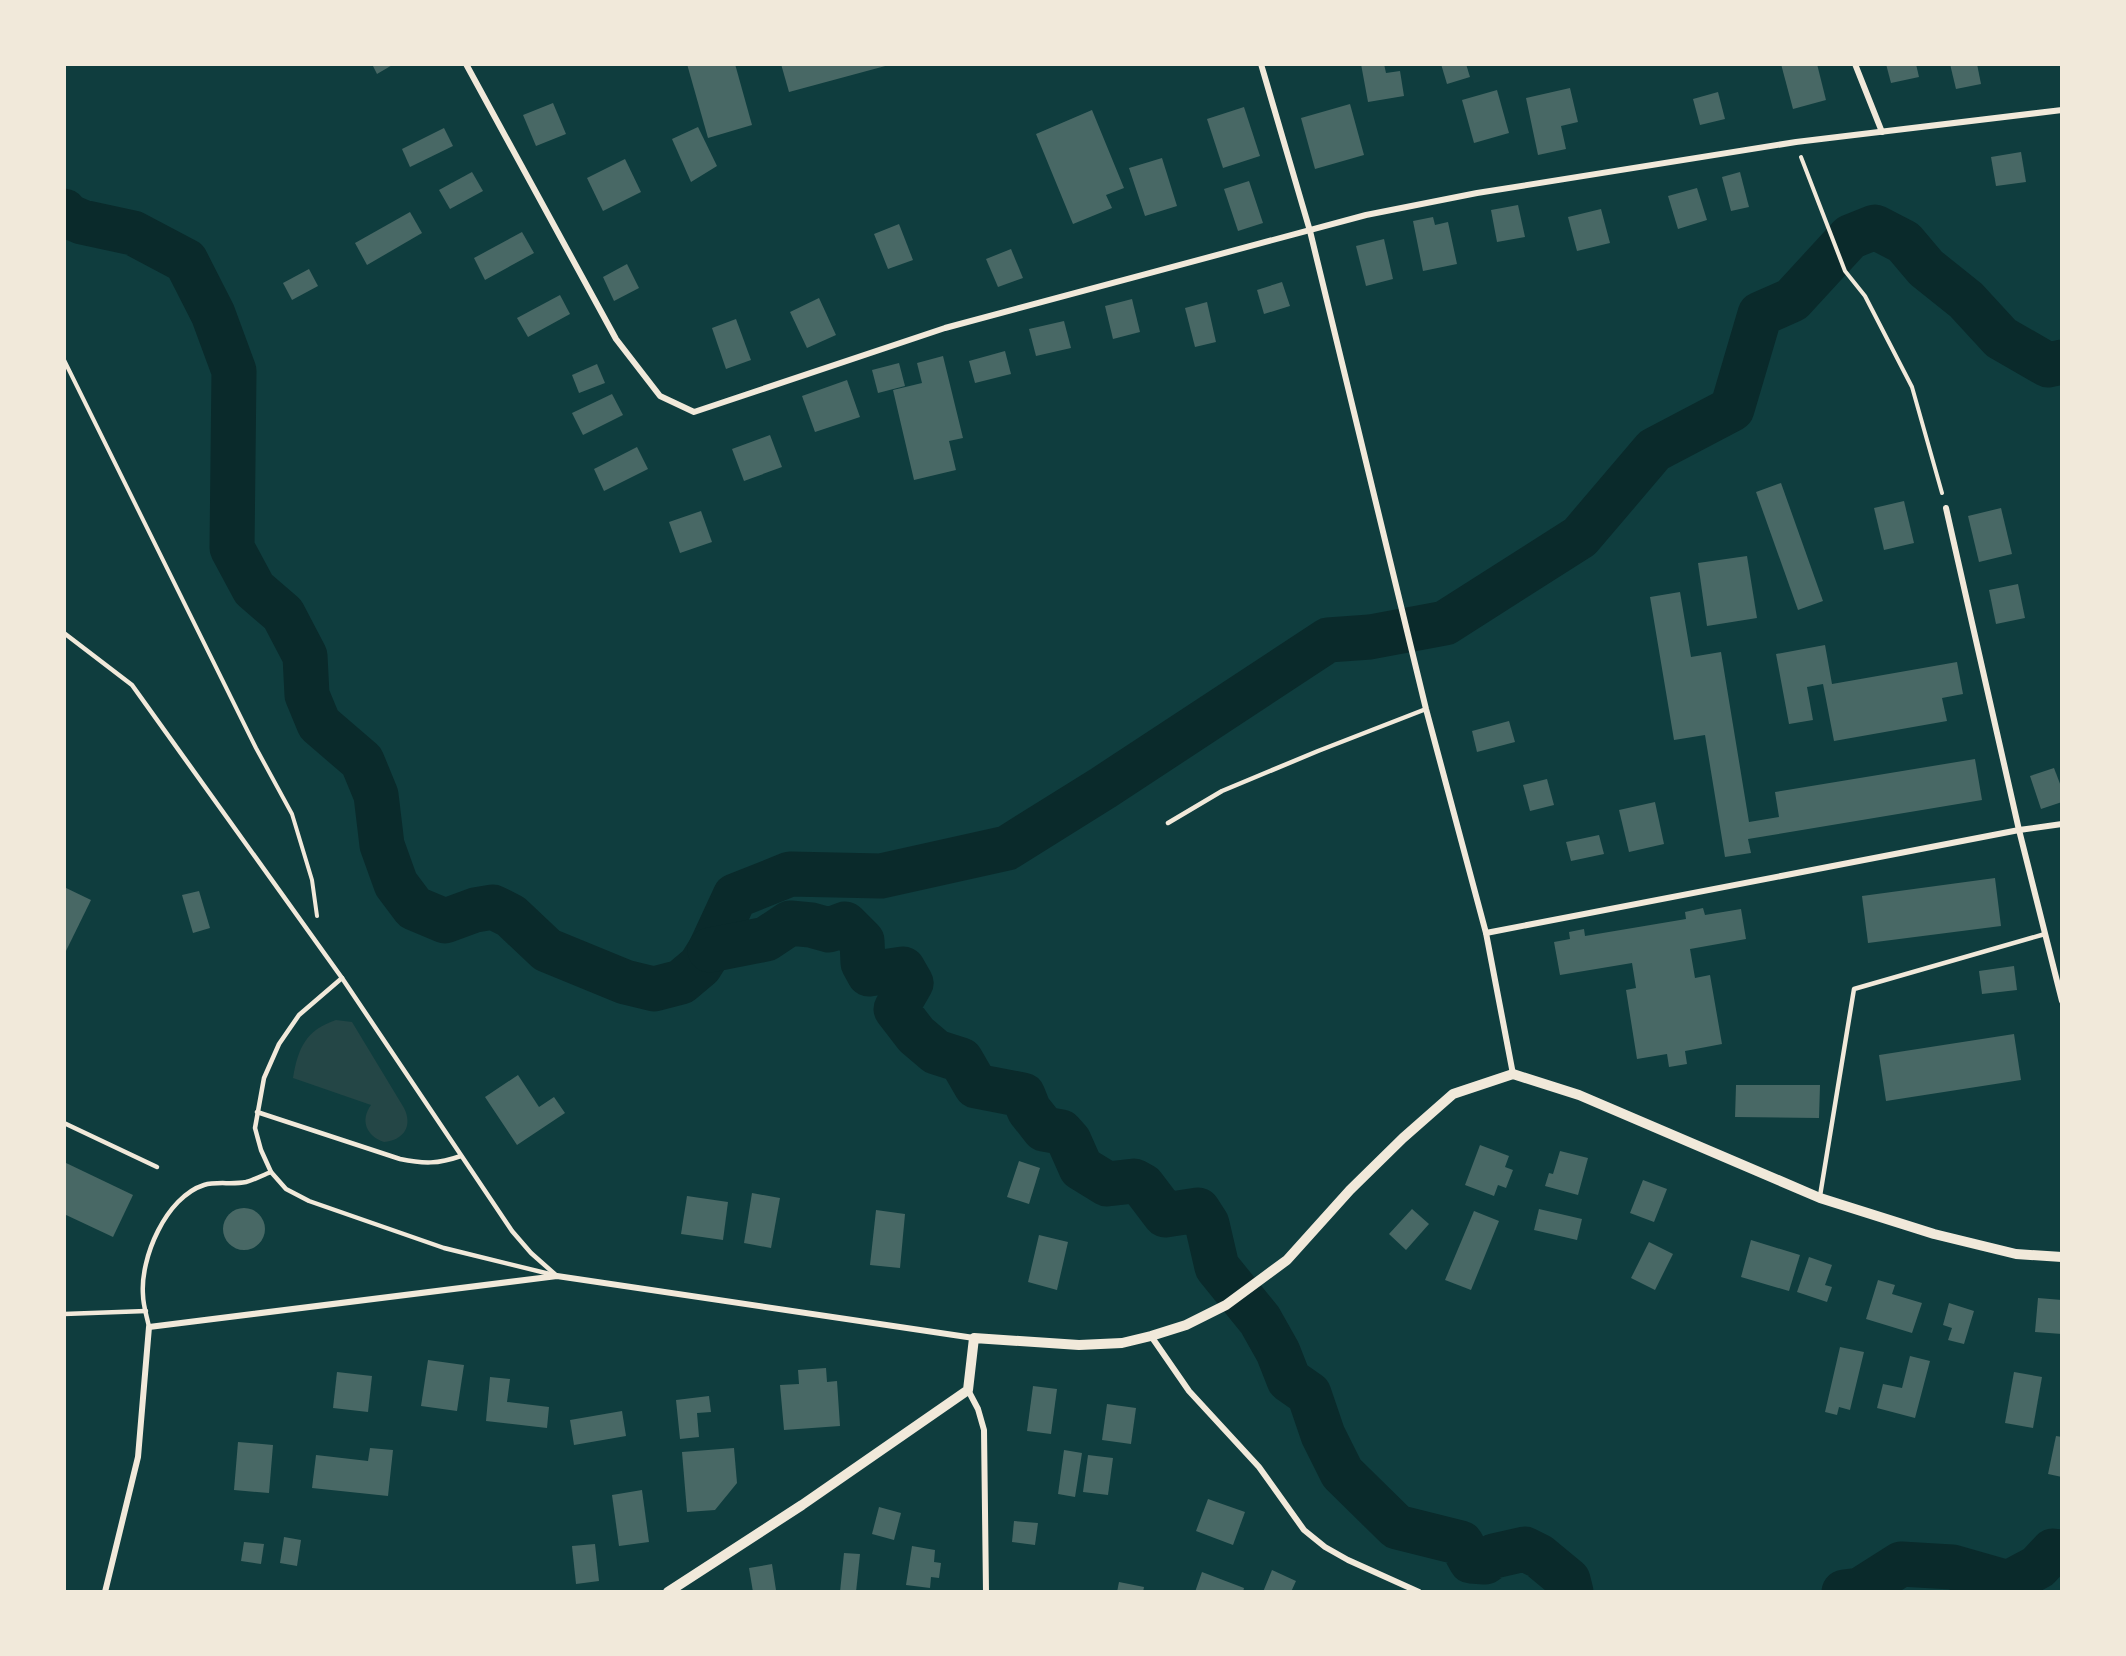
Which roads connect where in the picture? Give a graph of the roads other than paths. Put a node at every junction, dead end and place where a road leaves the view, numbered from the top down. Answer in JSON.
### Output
{"nodes":[{"id":1,"x":466,"y":64,"type":"edge"},
{"id":2,"x":1261,"y":64,"type":"edge"},
{"id":3,"x":1855,"y":64,"type":"edge"},
{"id":4,"x":2061,"y":110,"type":"edge"},
{"id":5,"x":1882,"y":132,"type":"junction"},
{"id":6,"x":1310,"y":231,"type":"junction"},
{"id":7,"x":1946,"y":508,"type":"road end"},
{"id":8,"x":64,"y":633,"type":"edge"},
{"id":9,"x":1426,"y":709,"type":"junction"},
{"id":10,"x":1168,"y":823,"type":"dead end"},
{"id":11,"x":2061,"y":824,"type":"edge"},
{"id":12,"x":2019,"y":830,"type":"junction"},
{"id":13,"x":1486,"y":933,"type":"junction"},
{"id":14,"x":2045,"y":934,"type":"junction"},
{"id":15,"x":342,"y":978,"type":"junction"},
{"id":16,"x":2061,"y":1001,"type":"edge"},
{"id":17,"x":1513,"y":1074,"type":"junction"},
{"id":18,"x":257,"y":1112,"type":"junction"},
{"id":19,"x":64,"y":1123,"type":"edge"},
{"id":20,"x":461,"y":1156,"type":"junction"},
{"id":21,"x":157,"y":1167,"type":"dead end"},
{"id":22,"x":271,"y":1172,"type":"junction"},
{"id":23,"x":1820,"y":1198,"type":"junction"},
{"id":24,"x":2061,"y":1257,"type":"edge"},
{"id":25,"x":557,"y":1276,"type":"junction"},
{"id":26,"x":146,"y":1311,"type":"junction"},
{"id":27,"x":64,"y":1314,"type":"edge"},
{"id":28,"x":149,"y":1327,"type":"junction"},
{"id":29,"x":1151,"y":1336,"type":"junction"},
{"id":30,"x":974,"y":1338,"type":"junction"},
{"id":31,"x":968,"y":1390,"type":"junction"},
{"id":32,"x":105,"y":1592,"type":"edge"},
{"id":33,"x":668,"y":1592,"type":"edge"},
{"id":34,"x":986,"y":1592,"type":"edge"},
{"id":35,"x":1419,"y":1592,"type":"edge"}],
"edges":[{"from":1,"to":6,"type":"street"},
{"from":2,"to":6,"type":"street"},
{"from":3,"to":5,"type":"street"},
{"from":4,"to":5,"type":"street"},
{"from":5,"to":6,"type":"street"},
{"from":6,"to":9,"type":"street"},
{"from":7,"to":12,"type":"street"},
{"from":8,"to":15,"type":"lane"},
{"from":9,"to":10,"type":"lane"},
{"from":9,"to":13,"type":"street"},
{"from":11,"to":12,"type":"street"},
{"from":12,"to":13,"type":"street"},
{"from":12,"to":14,"type":"street"},
{"from":13,"to":17,"type":"street"},
{"from":14,"to":16,"type":"street"},
{"from":14,"to":23,"type":"lane"},
{"from":15,"to":18,"type":"lane"},
{"from":15,"to":20,"type":"lane"},
{"from":17,"to":23,"type":"street"},
{"from":17,"to":29,"type":"street"},
{"from":18,"to":20,"type":"lane"},
{"from":18,"to":22,"type":"lane"},
{"from":19,"to":21,"type":"lane"},
{"from":20,"to":25,"type":"lane"},
{"from":22,"to":25,"type":"lane"},
{"from":22,"to":26,"type":"lane"},
{"from":23,"to":24,"type":"street"},
{"from":25,"to":28,"type":"street"},
{"from":25,"to":30,"type":"street"},
{"from":26,"to":27,"type":"lane"},
{"from":26,"to":28,"type":"lane"},
{"from":28,"to":32,"type":"street"},
{"from":29,"to":30,"type":"street"},
{"from":29,"to":35,"type":"street"},
{"from":30,"to":31,"type":"street"},
{"from":31,"to":33,"type":"street"},
{"from":31,"to":34,"type":"street"}]}
